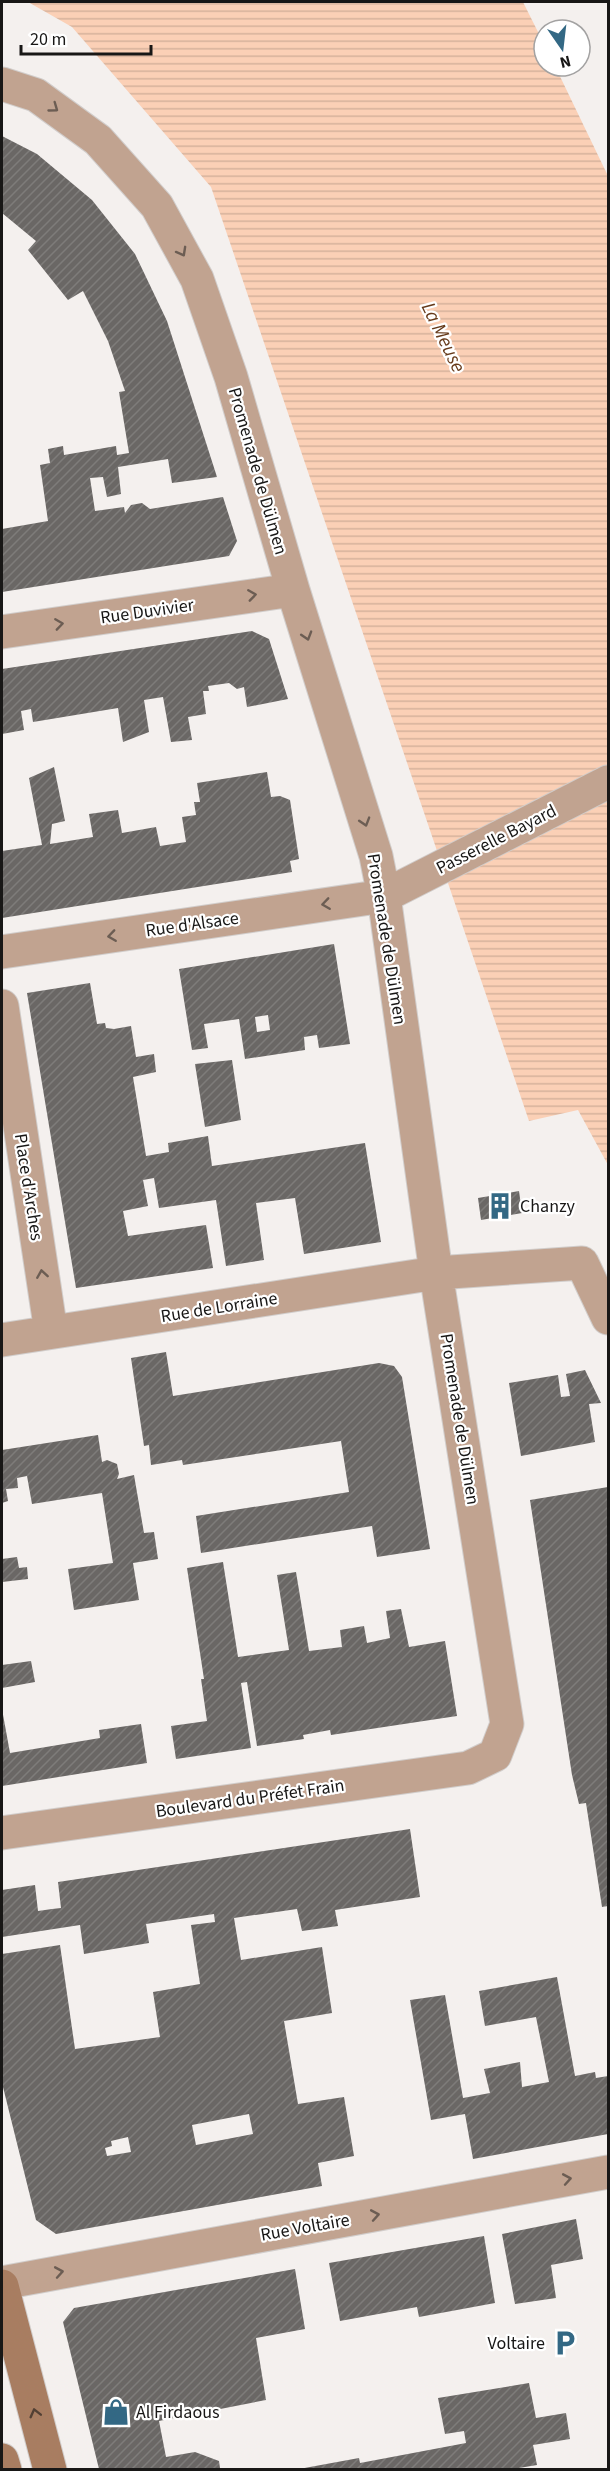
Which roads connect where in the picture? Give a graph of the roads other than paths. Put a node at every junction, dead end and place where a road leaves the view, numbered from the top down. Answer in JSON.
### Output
{"nodes":[{"id":1,"x":2,"y":84,"type":"edge"},
{"id":2,"x":293,"y":590,"type":"junction"},
{"id":3,"x":2,"y":632,"type":"edge"},
{"id":4,"x":609,"y":782,"type":"edge"},
{"id":5,"x":384,"y":896,"type":"junction"},
{"id":6,"x":2,"y":952,"type":"edge"},
{"id":7,"x":2,"y":1006,"type":"edge"},
{"id":8,"x":436,"y":1273,"type":"junction"},
{"id":9,"x":609,"y":1318,"type":"edge"},
{"id":10,"x":51,"y":1332,"type":"junction"},
{"id":11,"x":2,"y":1340,"type":"edge"},
{"id":12,"x":495,"y":1755,"type":"joint"},
{"id":13,"x":2,"y":1833,"type":"edge"},
{"id":14,"x":609,"y":2172,"type":"edge"},
{"id":15,"x":2,"y":2285,"type":"edge"},
{"id":16,"x":2,"y":2460,"type":"edge"},
{"id":17,"x":5,"y":2469,"type":"edge"},
{"id":18,"x":50,"y":2469,"type":"edge"}],
"edges":[{"from":1,"to":2,"type":"street","name":"Promenade de Dülmen","one_way":true},
{"from":3,"to":2,"type":"street","name":"Rue Duvivier","one_way":true},
{"from":2,"to":5,"type":"street","name":"Promenade de Dülmen","one_way":true},
{"from":4,"to":5,"type":"street","name":"Passerelle Bayard"},
{"from":5,"to":6,"type":"street","name":"Rue d'Alsace","one_way":true},
{"from":5,"to":8,"type":"street","name":"Promenade de Dülmen"},
{"from":10,"to":7,"type":"street","name":"Place d'Arches","one_way":true},
{"from":8,"to":9,"type":"street","name":"Rue de Lorraine"},
{"from":8,"to":10,"type":"street","name":"Rue de Lorraine"},
{"from":8,"to":12,"type":"street","name":"Promenade de Dülmen"},
{"from":10,"to":11,"type":"street","name":"Rue de Lorraine"},
{"from":12,"to":13,"type":"street","name":"Boulevard du Préfet Frain"},
{"from":15,"to":14,"type":"street","name":"Rue Voltaire","one_way":true},
{"from":18,"to":15,"type":"main road","one_way":true},
{"from":16,"to":17,"type":"main road"}]}
